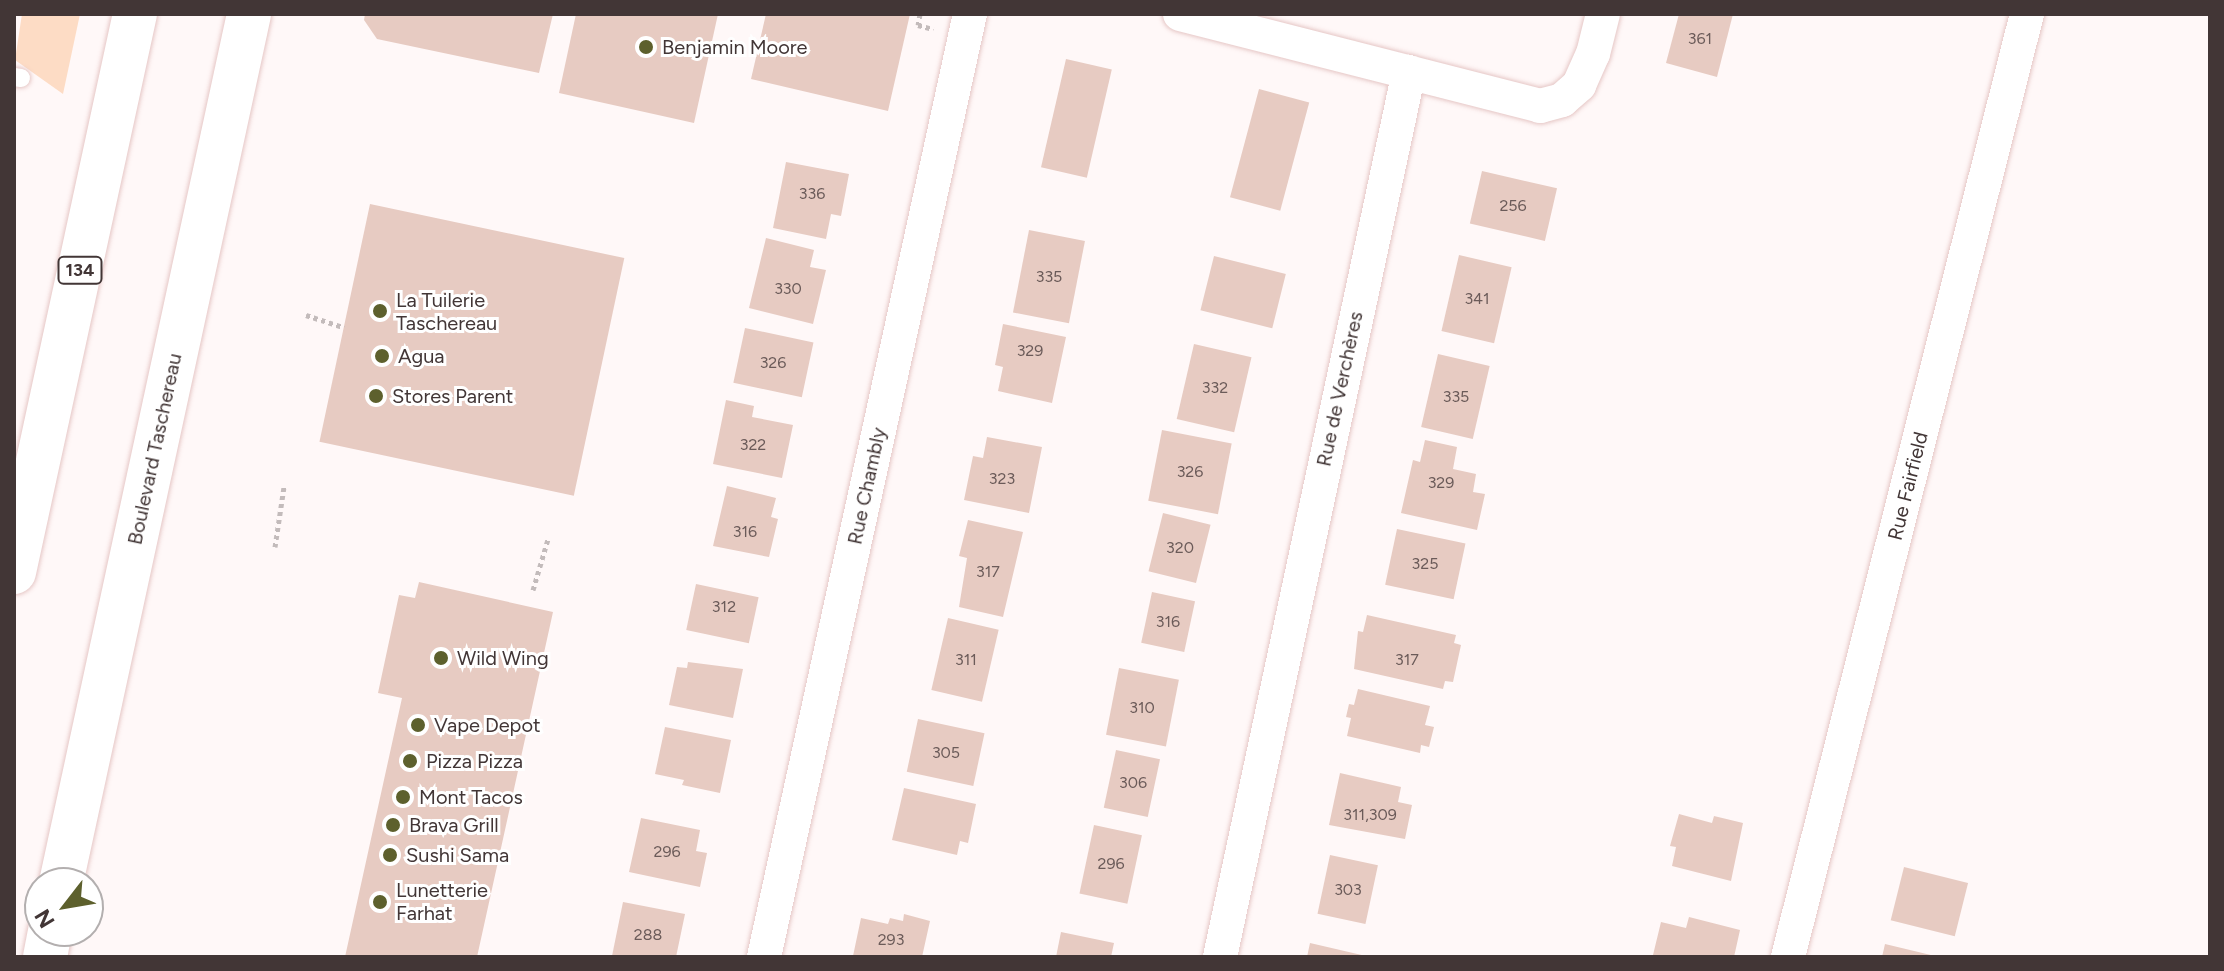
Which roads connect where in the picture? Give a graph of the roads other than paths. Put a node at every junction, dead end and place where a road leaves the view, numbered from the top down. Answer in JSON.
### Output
{"nodes":[{"id":1,"x":135,"y":14,"type":"edge"},
{"id":2,"x":249,"y":14,"type":"edge"},
{"id":3,"x":1180,"y":14,"type":"edge"},
{"id":4,"x":1603,"y":14,"type":"edge"},
{"id":5,"x":2027,"y":14,"type":"edge"},
{"id":6,"x":957,"y":22,"type":"edge"},
{"id":7,"x":1409,"y":72,"type":"junction"},
{"id":8,"x":14,"y":572,"type":"edge"},
{"id":9,"x":64,"y":867,"type":"edge"},
{"id":10,"x":764,"y":957,"type":"edge"},
{"id":11,"x":1220,"y":957,"type":"edge"},
{"id":12,"x":1788,"y":957,"type":"edge"}],
"edges":[{"from":1,"to":8,"type":"main road","number":"134"},
{"from":2,"to":9,"type":"main road","name":"Boulevard Taschereau"},
{"from":3,"to":7,"type":"street"},
{"from":4,"to":7,"type":"street"},
{"from":5,"to":12,"type":"street","name":"Rue Fairfield"},
{"from":6,"to":10,"type":"street","name":"Rue Chambly"},
{"from":7,"to":11,"type":"street","name":"Rue de Verchères"}]}
